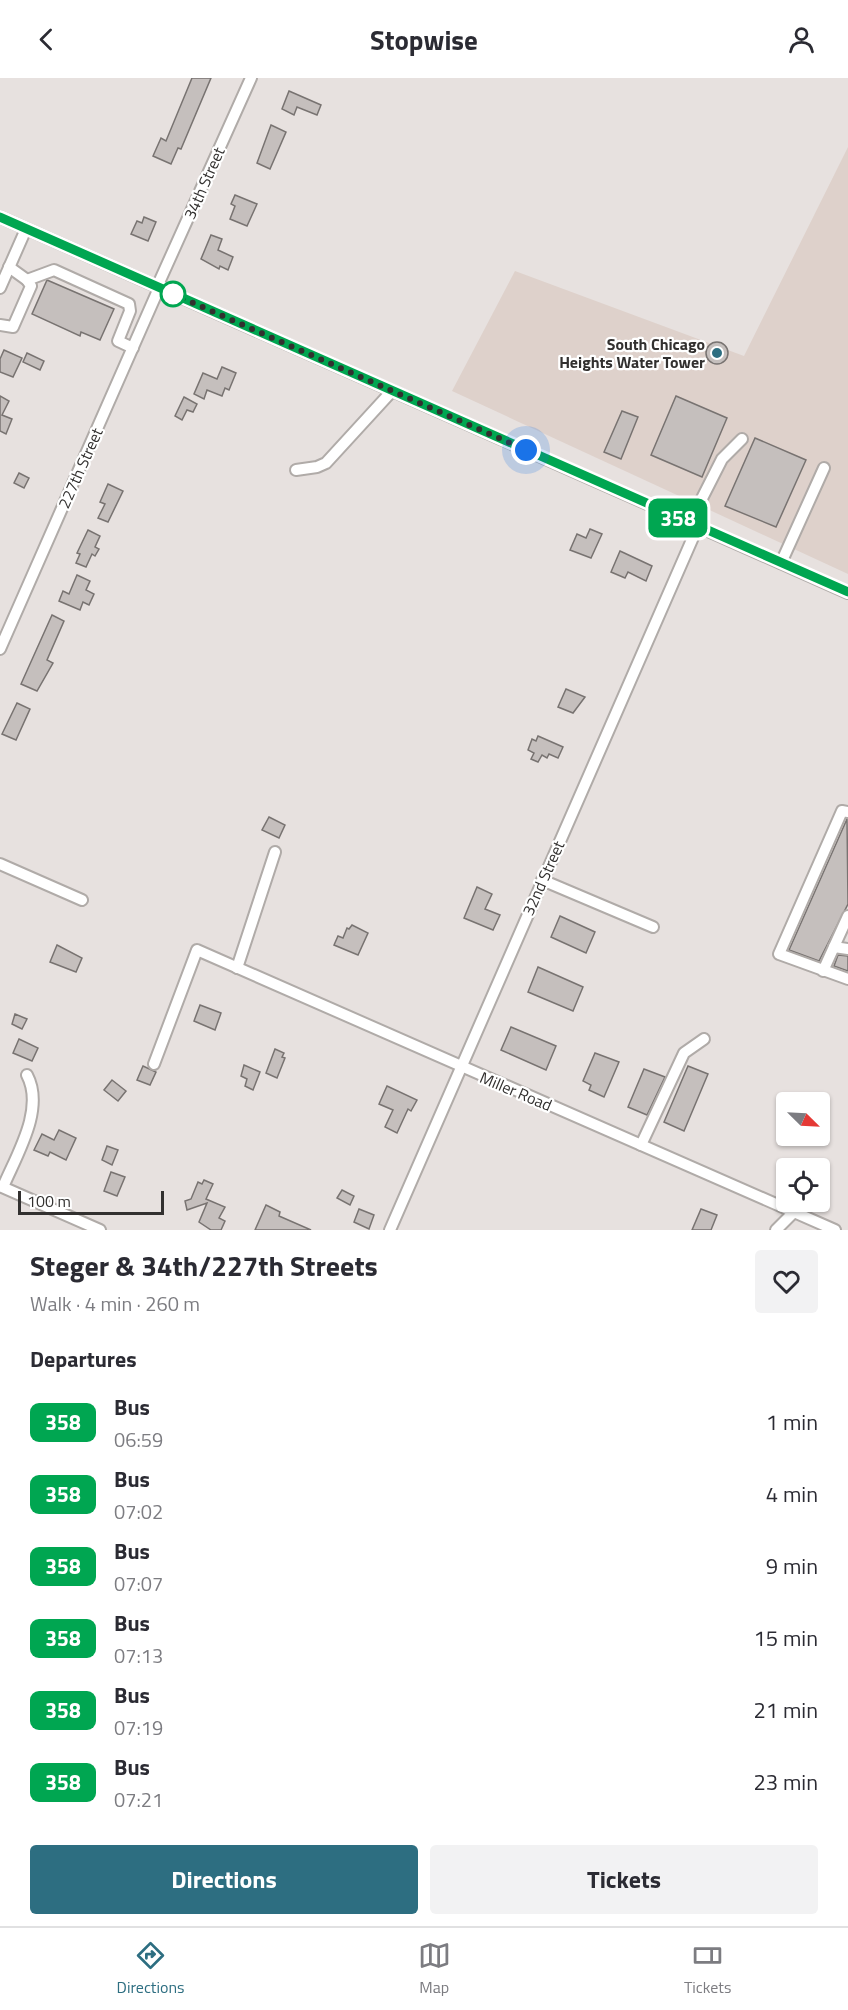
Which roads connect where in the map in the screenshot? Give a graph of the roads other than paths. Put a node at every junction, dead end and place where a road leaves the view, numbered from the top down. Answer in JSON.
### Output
{"nodes":[{"id":1,"x":251,"y":78,"type":"edge"},
{"id":2,"x":0,"y":217,"type":"edge"},
{"id":3,"x":26,"y":229,"type":"junction"},
{"id":4,"x":9,"y":267,"type":"junction"},
{"id":5,"x":27,"y":280,"type":"junction"},
{"id":6,"x":158,"y":287,"type":"junction"},
{"id":7,"x":0,"y":288,"type":"edge"},
{"id":8,"x":0,"y":325,"type":"edge"},
{"id":9,"x":133,"y":348,"type":"junction"},
{"id":10,"x":392,"y":391,"type":"junction"},
{"id":11,"x":742,"y":439,"type":"dead end"},
{"id":12,"x":824,"y":468,"type":"dead end"},
{"id":13,"x":296,"y":470,"type":"dead end"},
{"id":14,"x":694,"y":524,"type":"junction"},
{"id":15,"x":781,"y":563,"type":"junction"},
{"id":16,"x":848,"y":592,"type":"edge"},
{"id":17,"x":0,"y":649,"type":"edge"},
{"id":18,"x":848,"y":812,"type":"edge"},
{"id":19,"x":275,"y":852,"type":"dead end"},
{"id":20,"x":0,"y":864,"type":"edge"},
{"id":21,"x":542,"y":880,"type":"junction"},
{"id":22,"x":82,"y":900,"type":"dead end"},
{"id":23,"x":848,"y":916,"type":"edge"},
{"id":24,"x":653,"y":927,"type":"dead end"},
{"id":25,"x":834,"y":947,"type":"junction"},
{"id":26,"x":848,"y":949,"type":"edge"},
{"id":27,"x":237,"y":968,"type":"junction"},
{"id":28,"x":823,"y":971,"type":"junction"},
{"id":29,"x":848,"y":979,"type":"edge"},
{"id":30,"x":704,"y":1039,"type":"dead end"},
{"id":31,"x":154,"y":1064,"type":"dead end"},
{"id":32,"x":461,"y":1067,"type":"junction"},
{"id":33,"x":27,"y":1075,"type":"dead end"},
{"id":34,"x":641,"y":1145,"type":"junction"},
{"id":35,"x":2,"y":1187,"type":"edge"},
{"id":36,"x":776,"y":1204,"type":"edge"},
{"id":37,"x":794,"y":1212,"type":"joint"},
{"id":38,"x":100,"y":1230,"type":"edge"},
{"id":39,"x":390,"y":1230,"type":"edge"},
{"id":40,"x":776,"y":1230,"type":"edge"},
{"id":41,"x":835,"y":1230,"type":"edge"}],
"edges":[{"from":1,"to":6,"type":"street","name":"34th Street"},
{"from":2,"to":3,"type":"street"},
{"from":3,"to":4,"type":"street"},
{"from":3,"to":6,"type":"street"},
{"from":4,"to":5,"type":"street"},
{"from":4,"to":7,"type":"street"},
{"from":5,"to":8,"type":"street"},
{"from":5,"to":9,"type":"street"},
{"from":6,"to":9,"type":"street","name":"227th Street"},
{"from":6,"to":10,"type":"street"},
{"from":9,"to":17,"type":"street","name":"227th Street"},
{"from":10,"to":13,"type":"street"},
{"from":10,"to":14,"type":"street"},
{"from":11,"to":14,"type":"street","name":"32nd Street"},
{"from":12,"to":15,"type":"street"},
{"from":14,"to":15,"type":"street"},
{"from":14,"to":21,"type":"street","name":"32nd Street"},
{"from":15,"to":16,"type":"street"},
{"from":18,"to":28,"type":"street"},
{"from":19,"to":27,"type":"street"},
{"from":20,"to":22,"type":"street"},
{"from":21,"to":24,"type":"street"},
{"from":21,"to":32,"type":"street","name":"32nd Street"},
{"from":23,"to":25,"type":"street"},
{"from":25,"to":26,"type":"street"},
{"from":25,"to":28,"type":"street"},
{"from":27,"to":31,"type":"street","name":"Miller Road"},
{"from":27,"to":32,"type":"street","name":"Miller Road"},
{"from":28,"to":29,"type":"street"},
{"from":30,"to":34,"type":"street"},
{"from":32,"to":34,"type":"street","name":"Miller Road"},
{"from":32,"to":39,"type":"street","name":"32nd Street"},
{"from":33,"to":35,"type":"street"},
{"from":34,"to":36,"type":"street","name":"Miller Road"},
{"from":35,"to":38,"type":"street"},
{"from":37,"to":40,"type":"street"},
{"from":37,"to":41,"type":"street","name":"Miller Road"}]}
